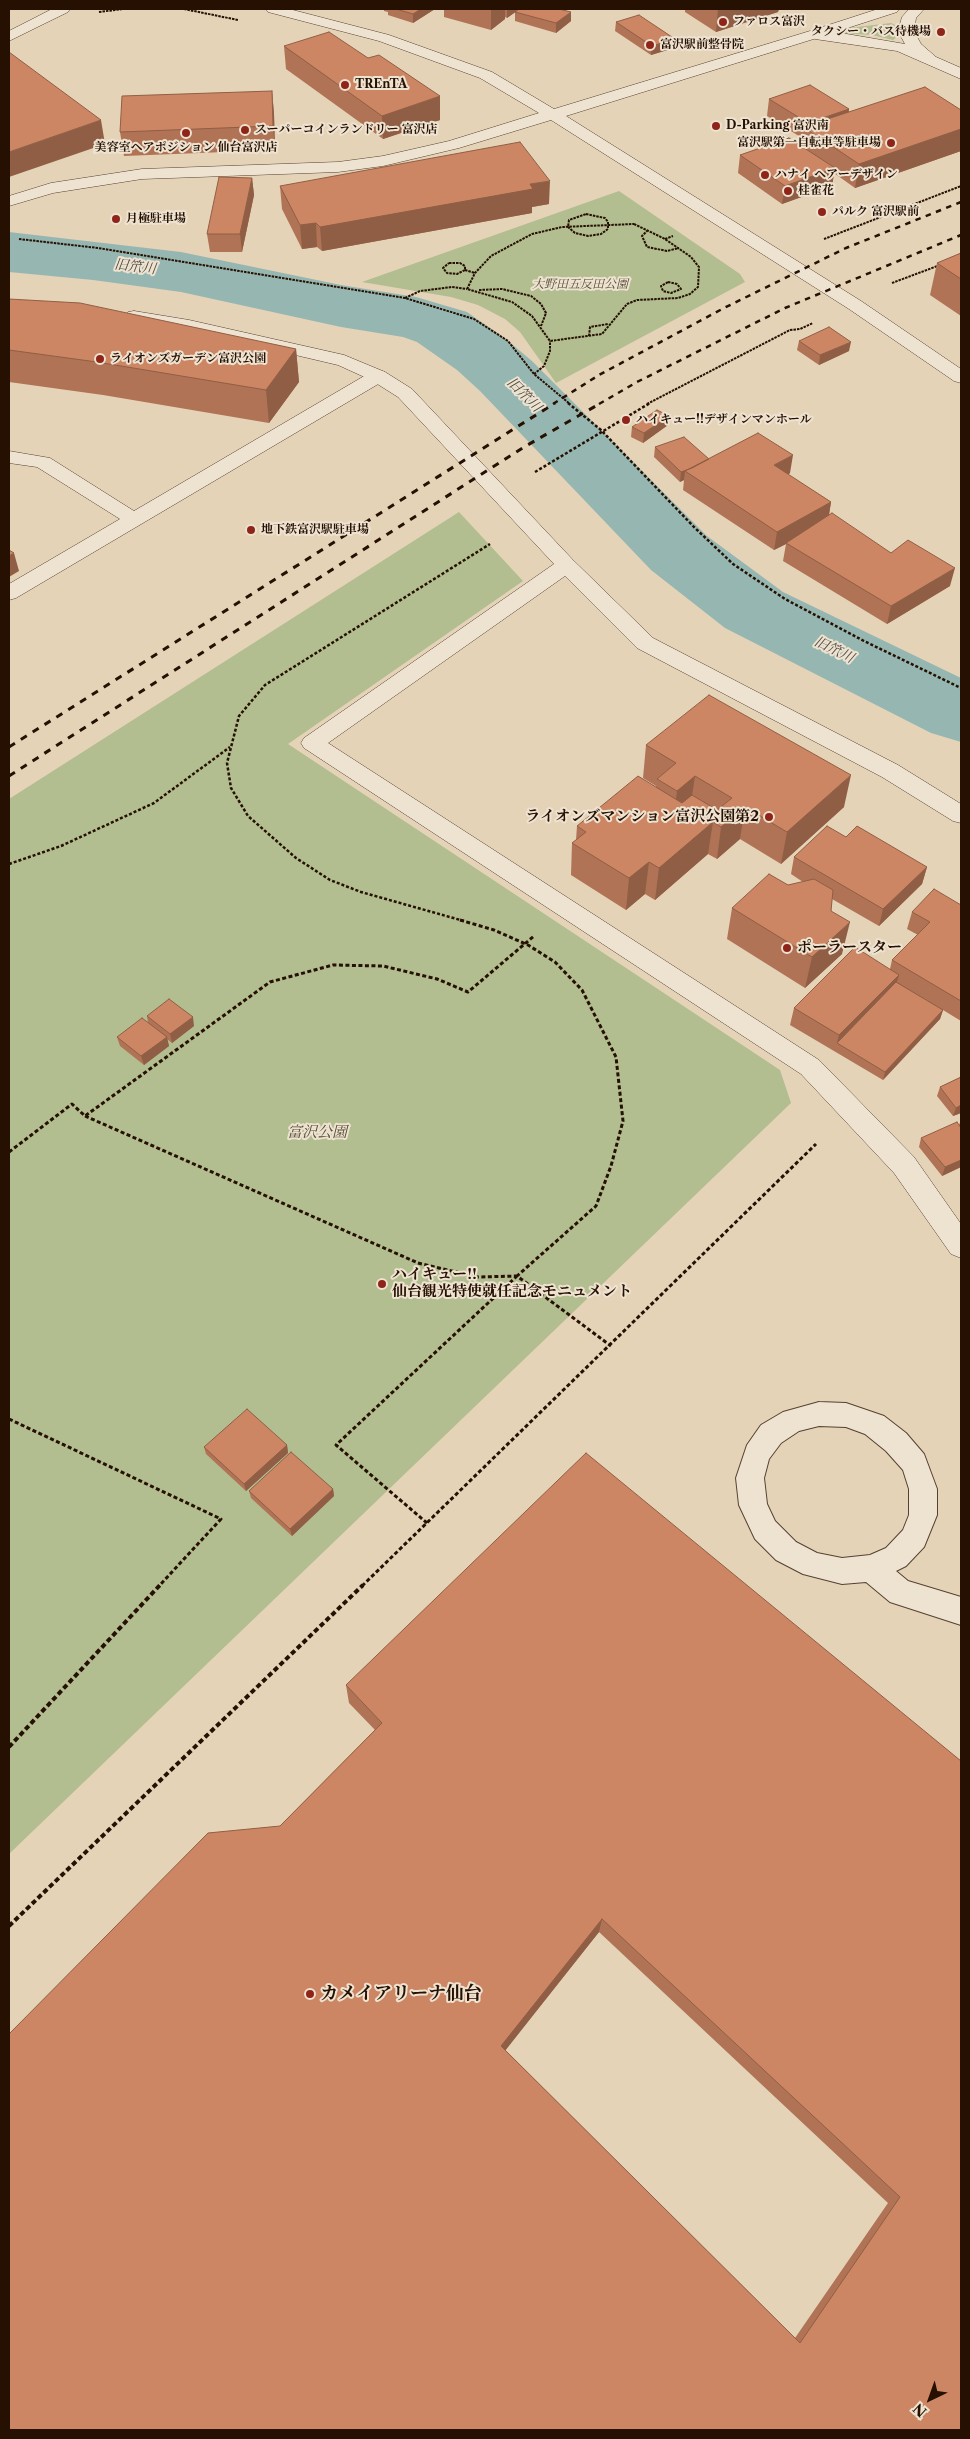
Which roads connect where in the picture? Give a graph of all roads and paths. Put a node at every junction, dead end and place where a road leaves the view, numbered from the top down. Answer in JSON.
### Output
{"nodes":[{"id":1,"x":63,"y":9,"type":"edge"},
{"id":2,"x":123,"y":9,"type":"edge"},
{"id":3,"x":184,"y":9,"type":"edge"},
{"id":4,"x":273,"y":9,"type":"edge"},
{"id":5,"x":892,"y":9,"type":"edge"},
{"id":6,"x":917,"y":9,"type":"edge"},
{"id":7,"x":95,"y":10,"type":"dead end"},
{"id":8,"x":246,"y":21,"type":"dead end"},
{"id":9,"x":815,"y":34,"type":"junction"},
{"id":10,"x":9,"y":37,"type":"edge"},
{"id":11,"x":932,"y":62,"type":"junction"},
{"id":12,"x":961,"y":74,"type":"edge"},
{"id":13,"x":554,"y":114,"type":"junction"},
{"id":14,"x":961,"y":186,"type":"edge"},
{"id":15,"x":9,"y":201,"type":"edge"},
{"id":16,"x":609,"y":225,"type":"junction"},
{"id":17,"x":568,"y":227,"type":"junction"},
{"id":18,"x":19,"y":239,"type":"dead end"},
{"id":19,"x":665,"y":239,"type":"dead end"},
{"id":20,"x":822,"y":240,"type":"dead end"},
{"id":21,"x":679,"y":248,"type":"junction"},
{"id":22,"x":944,"y":263,"type":"edge"},
{"id":23,"x":465,"y":270,"type":"junction"},
{"id":24,"x":475,"y":273,"type":"junction"},
{"id":25,"x":891,"y":284,"type":"dead end"},
{"id":26,"x":468,"y":289,"type":"junction"},
{"id":27,"x":476,"y":290,"type":"junction"},
{"id":28,"x":677,"y":292,"type":"junction"},
{"id":29,"x":684,"y":296,"type":"junction"},
{"id":30,"x":405,"y":298,"type":"junction"},
{"id":31,"x":113,"y":313,"type":"edge"},
{"id":32,"x":815,"y":322,"type":"dead end"},
{"id":33,"x":609,"y":324,"type":"junction"},
{"id":34,"x":541,"y":326,"type":"junction"},
{"id":35,"x":589,"y":336,"type":"junction"},
{"id":36,"x":550,"y":341,"type":"junction"},
{"id":37,"x":534,"y":374,"type":"junction"},
{"id":38,"x":378,"y":376,"type":"junction"},
{"id":39,"x":961,"y":377,"type":"edge"},
{"id":40,"x":601,"y":430,"type":"junction"},
{"id":41,"x":9,"y":457,"type":"edge"},
{"id":42,"x":535,"y":473,"type":"dead end"},
{"id":43,"x":133,"y":519,"type":"junction"},
{"id":44,"x":495,"y":541,"type":"dead end"},
{"id":45,"x":566,"y":565,"type":"junction"},
{"id":46,"x":9,"y":593,"type":"edge"},
{"id":47,"x":961,"y":688,"type":"edge"},
{"id":48,"x":231,"y":747,"type":"junction"},
{"id":49,"x":961,"y":814,"type":"edge"},
{"id":50,"x":9,"y":864,"type":"edge"},
{"id":51,"x":516,"y":950,"type":"dead end"},
{"id":52,"x":85,"y":1116,"type":"junction"},
{"id":53,"x":816,"y":1144,"type":"dead end"},
{"id":54,"x":9,"y":1152,"type":"edge"},
{"id":55,"x":961,"y":1246,"type":"edge"},
{"id":56,"x":517,"y":1276,"type":"junction"},
{"id":57,"x":610,"y":1346,"type":"junction"},
{"id":58,"x":9,"y":1418,"type":"edge"},
{"id":59,"x":427,"y":1523,"type":"junction"},
{"id":60,"x":871,"y":1568,"type":"junction"},
{"id":61,"x":961,"y":1610,"type":"edge"},
{"id":62,"x":9,"y":1747,"type":"edge"},
{"id":63,"x":9,"y":1926,"type":"edge"}],
"edges":[{"from":1,"to":10,"type":"street"},
{"from":2,"to":7,"type":"path"},
{"from":3,"to":8,"type":"path"},
{"from":4,"to":13,"type":"street"},
{"from":5,"to":9,"type":"street"},
{"from":6,"to":11,"type":"street"},
{"from":9,"to":11,"type":"street"},
{"from":9,"to":13,"type":"street"},
{"from":11,"to":12,"type":"street"},
{"from":13,"to":15,"type":"street"},
{"from":13,"to":39,"type":"street"},
{"from":14,"to":20,"type":"path"},
{"from":16,"to":17,"type":"path"},
{"from":16,"to":17,"type":"path"},
{"from":16,"to":17,"type":"path"},
{"from":16,"to":21,"type":"path"},
{"from":17,"to":24,"type":"path"},
{"from":18,"to":30,"type":"path"},
{"from":19,"to":21,"type":"path"},
{"from":21,"to":29,"type":"path"},
{"from":22,"to":25,"type":"path"},
{"from":23,"to":23,"type":"path"},
{"from":23,"to":24,"type":"path"},
{"from":24,"to":26,"type":"path"},
{"from":26,"to":27,"type":"path"},
{"from":26,"to":30,"type":"path"},
{"from":27,"to":34,"type":"path"},
{"from":27,"to":34,"type":"path"},
{"from":28,"to":28,"type":"path"},
{"from":28,"to":29,"type":"path"},
{"from":29,"to":33,"type":"path"},
{"from":30,"to":37,"type":"path"},
{"from":31,"to":38,"type":"street"},
{"from":32,"to":40,"type":"path"},
{"from":33,"to":35,"type":"path"},
{"from":33,"to":35,"type":"path"},
{"from":34,"to":36,"type":"path"},
{"from":35,"to":36,"type":"path"},
{"from":36,"to":37,"type":"path"},
{"from":37,"to":40,"type":"path"},
{"from":38,"to":43,"type":"street"},
{"from":38,"to":45,"type":"street"},
{"from":40,"to":42,"type":"path"},
{"from":40,"to":47,"type":"path"},
{"from":41,"to":43,"type":"street"},
{"from":43,"to":46,"type":"street"},
{"from":44,"to":48,"type":"path"},
{"from":45,"to":49,"type":"street"},
{"from":45,"to":55,"type":"street"},
{"from":48,"to":50,"type":"path"},
{"from":48,"to":56,"type":"path"},
{"from":51,"to":52,"type":"path"},
{"from":52,"to":54,"type":"path"},
{"from":52,"to":56,"type":"path"},
{"from":53,"to":57,"type":"path"},
{"from":56,"to":57,"type":"path"},
{"from":56,"to":59,"type":"path"},
{"from":57,"to":59,"type":"path"},
{"from":58,"to":62,"type":"path"},
{"from":59,"to":63,"type":"path"},
{"from":60,"to":60,"type":"lane"},
{"from":60,"to":61,"type":"lane"}]}
